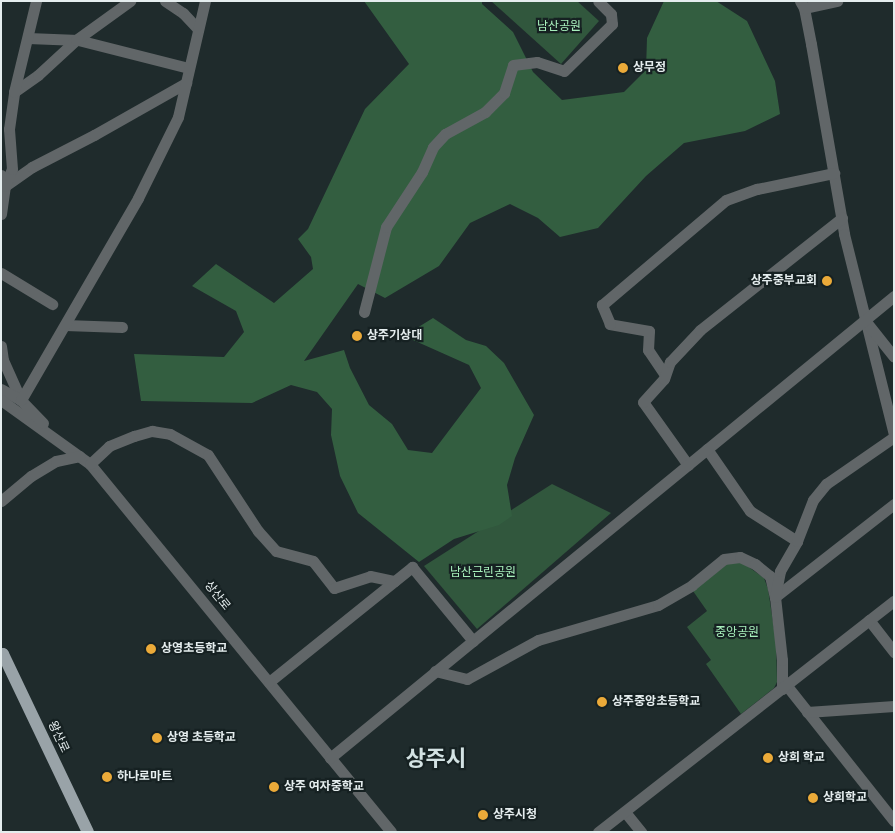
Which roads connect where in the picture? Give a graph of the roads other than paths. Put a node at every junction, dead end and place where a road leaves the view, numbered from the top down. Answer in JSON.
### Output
{"nodes":[{"id":1,"x":36,"y":1,"type":"edge"},
{"id":2,"x":130,"y":1,"type":"edge"},
{"id":3,"x":165,"y":1,"type":"edge"},
{"id":4,"x":205,"y":1,"type":"edge"},
{"id":5,"x":598,"y":1,"type":"edge"},
{"id":6,"x":837,"y":1,"type":"edge"},
{"id":7,"x":802,"y":5,"type":"edge"},
{"id":8,"x":198,"y":29,"type":"junction"},
{"id":9,"x":28,"y":38,"type":"junction"},
{"id":10,"x":76,"y":40,"type":"junction"},
{"id":11,"x":190,"y":68,"type":"junction"},
{"id":12,"x":186,"y":83,"type":"junction"},
{"id":13,"x":14,"y":92,"type":"junction"},
{"id":14,"x":834,"y":174,"type":"junction"},
{"id":15,"x":3,"y":180,"type":"edge"},
{"id":16,"x":1,"y":214,"type":"edge"},
{"id":17,"x":842,"y":218,"type":"junction"},
{"id":18,"x":1,"y":273,"type":"edge"},
{"id":19,"x":894,"y":296,"type":"edge"},
{"id":20,"x":52,"y":304,"type":"dead end"},
{"id":21,"x":364,"y":312,"type":"dead end"},
{"id":22,"x":865,"y":319,"type":"junction"},
{"id":23,"x":66,"y":325,"type":"junction"},
{"id":24,"x":122,"y":326,"type":"dead end"},
{"id":25,"x":1,"y":346,"type":"edge"},
{"id":26,"x":894,"y":357,"type":"edge"},
{"id":27,"x":665,"y":375,"type":"junction"},
{"id":28,"x":1,"y":389,"type":"edge"},
{"id":29,"x":1,"y":400,"type":"edge"},
{"id":30,"x":21,"y":400,"type":"junction"},
{"id":31,"x":894,"y":436,"type":"edge"},
{"id":32,"x":55,"y":438,"type":"junction"},
{"id":33,"x":707,"y":449,"type":"junction"},
{"id":34,"x":79,"y":456,"type":"junction"},
{"id":35,"x":90,"y":464,"type":"junction"},
{"id":36,"x":688,"y":465,"type":"junction"},
{"id":37,"x":1,"y":501,"type":"edge"},
{"id":38,"x":894,"y":504,"type":"edge"},
{"id":39,"x":797,"y":541,"type":"junction"},
{"id":40,"x":394,"y":581,"type":"junction"},
{"id":41,"x":775,"y":597,"type":"junction"},
{"id":42,"x":894,"y":601,"type":"edge"},
{"id":43,"x":869,"y":620,"type":"junction"},
{"id":44,"x":473,"y":641,"type":"junction"},
{"id":45,"x":2,"y":652,"type":"edge"},
{"id":46,"x":894,"y":652,"type":"edge"},
{"id":47,"x":435,"y":672,"type":"junction"},
{"id":48,"x":268,"y":682,"type":"junction"},
{"id":49,"x":784,"y":687,"type":"junction"},
{"id":50,"x":894,"y":706,"type":"edge"},
{"id":51,"x":807,"y":712,"type":"junction"},
{"id":52,"x":330,"y":758,"type":"junction"},
{"id":53,"x":625,"y":812,"type":"junction"},
{"id":54,"x":894,"y":821,"type":"edge"},
{"id":55,"x":88,"y":832,"type":"edge"},
{"id":56,"x":390,"y":832,"type":"edge"},
{"id":57,"x":598,"y":832,"type":"edge"},
{"id":58,"x":641,"y":832,"type":"edge"}],
"edges":[{"from":1,"to":9,"type":"street"},
{"from":2,"to":10,"type":"street"},
{"from":3,"to":8,"type":"street"},
{"from":4,"to":8,"type":"street"},
{"from":5,"to":21,"type":"street"},
{"from":6,"to":7,"type":"street"},
{"from":7,"to":14,"type":"street"},
{"from":8,"to":11,"type":"street"},
{"from":9,"to":10,"type":"street"},
{"from":9,"to":13,"type":"street"},
{"from":10,"to":11,"type":"street"},
{"from":10,"to":13,"type":"street"},
{"from":11,"to":12,"type":"street"},
{"from":12,"to":15,"type":"street"},
{"from":12,"to":23,"type":"street"},
{"from":13,"to":15,"type":"street"},
{"from":14,"to":17,"type":"street"},
{"from":14,"to":27,"type":"street"},
{"from":15,"to":16,"type":"street"},
{"from":17,"to":22,"type":"street"},
{"from":17,"to":27,"type":"street"},
{"from":18,"to":20,"type":"street"},
{"from":19,"to":22,"type":"street"},
{"from":22,"to":26,"type":"street"},
{"from":22,"to":31,"type":"street"},
{"from":22,"to":33,"type":"street"},
{"from":23,"to":24,"type":"street"},
{"from":23,"to":30,"type":"street"},
{"from":25,"to":30,"type":"street"},
{"from":27,"to":36,"type":"street"},
{"from":28,"to":30,"type":"street"},
{"from":29,"to":32,"type":"street","name":"상산로"},
{"from":30,"to":32,"type":"street"},
{"from":31,"to":39,"type":"street"},
{"from":32,"to":34,"type":"street","name":"상산로"},
{"from":33,"to":36,"type":"street"},
{"from":33,"to":39,"type":"street"},
{"from":34,"to":35,"type":"street","name":"상산로"},
{"from":34,"to":37,"type":"street"},
{"from":35,"to":40,"type":"street"},
{"from":35,"to":48,"type":"street","name":"상산로"},
{"from":36,"to":44,"type":"street"},
{"from":38,"to":41,"type":"street"},
{"from":39,"to":41,"type":"street"},
{"from":40,"to":44,"type":"street"},
{"from":40,"to":48,"type":"street"},
{"from":41,"to":47,"type":"street"},
{"from":41,"to":49,"type":"street"},
{"from":42,"to":43,"type":"street"},
{"from":43,"to":46,"type":"street"},
{"from":43,"to":49,"type":"street"},
{"from":44,"to":47,"type":"street"},
{"from":45,"to":55,"type":"main road","name":"왕산로"},
{"from":47,"to":52,"type":"street"},
{"from":48,"to":52,"type":"street","name":"상산로"},
{"from":49,"to":51,"type":"street"},
{"from":49,"to":53,"type":"street"},
{"from":50,"to":51,"type":"street"},
{"from":51,"to":54,"type":"street"},
{"from":52,"to":56,"type":"street","name":"상산로"},
{"from":53,"to":57,"type":"street"},
{"from":53,"to":58,"type":"street"}]}
